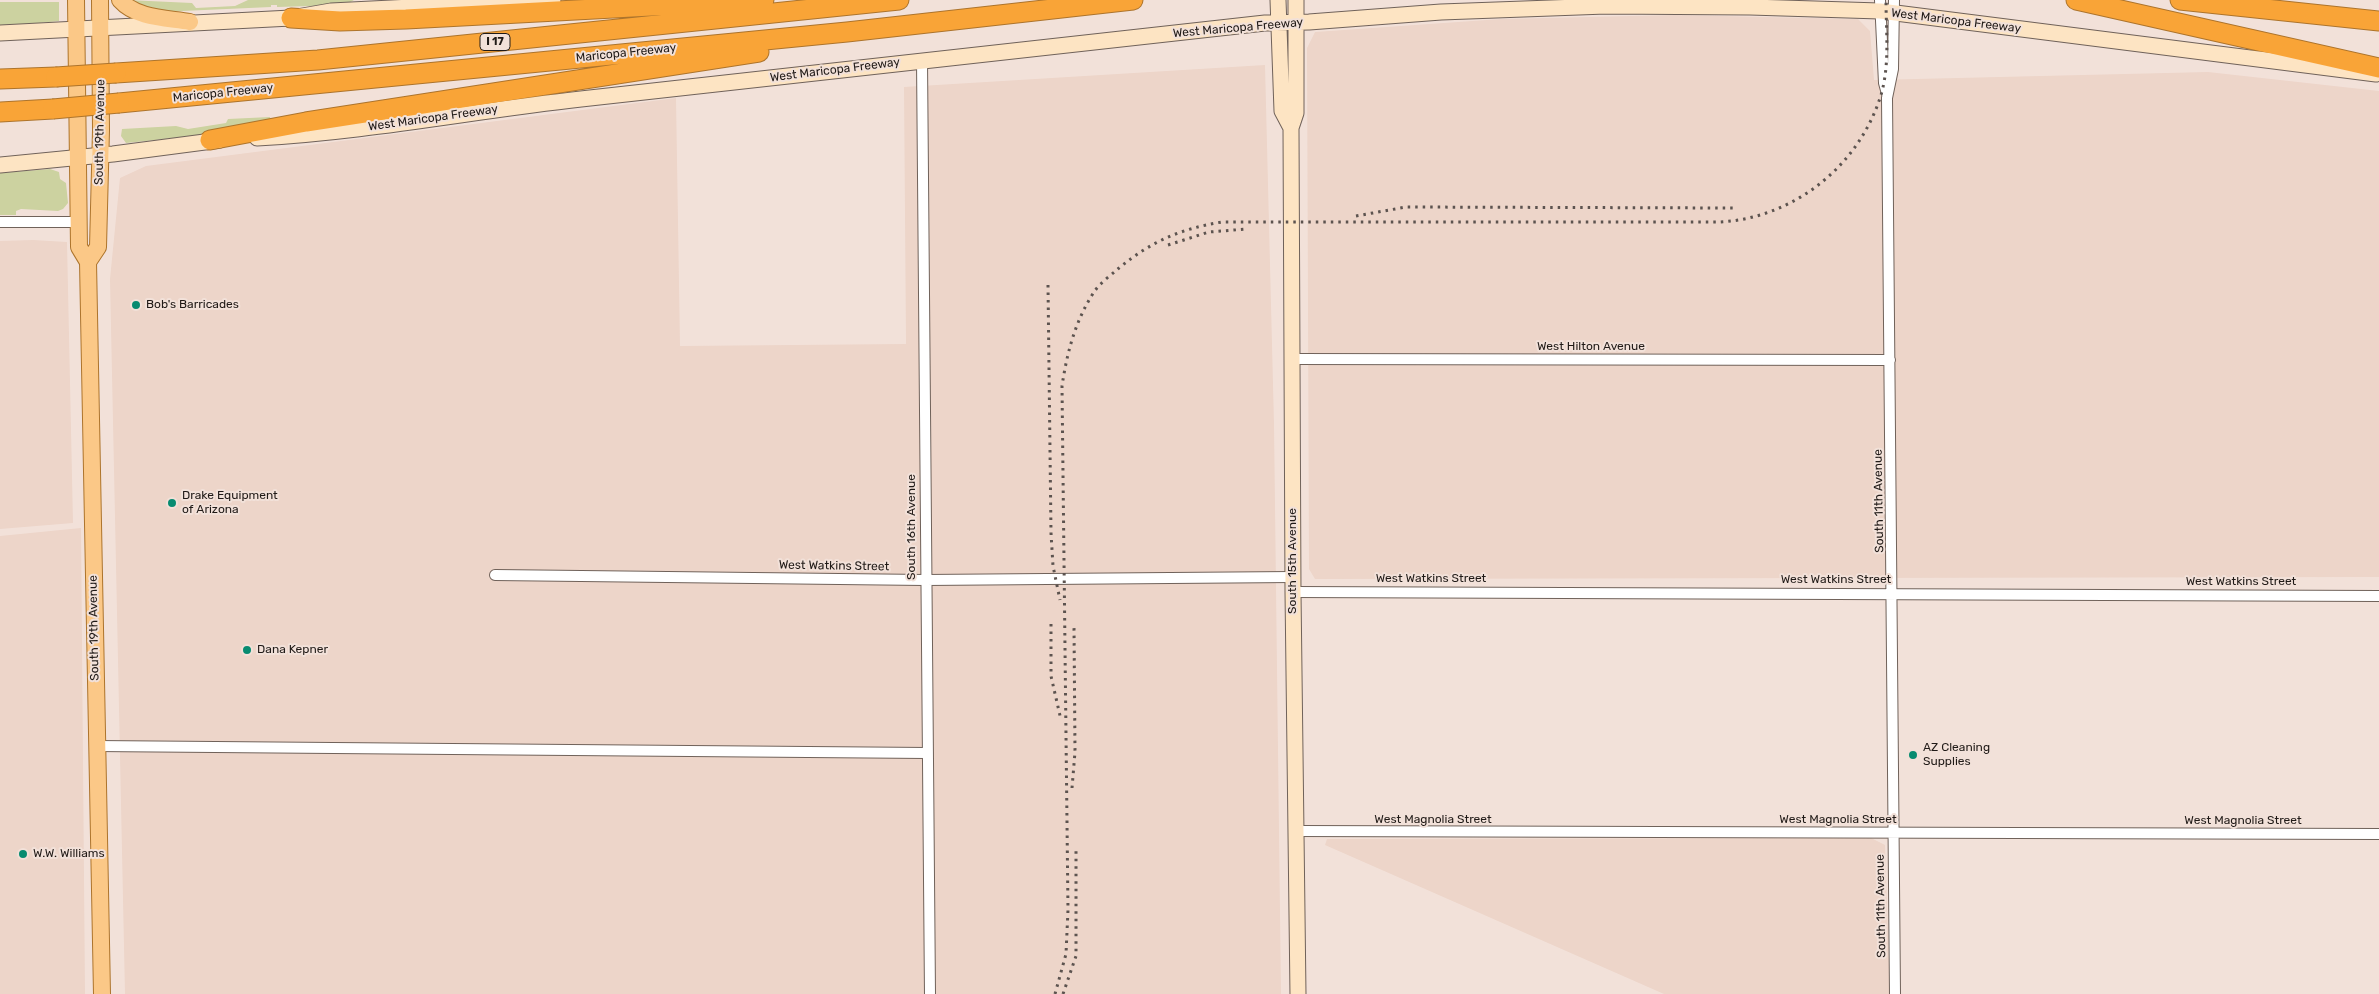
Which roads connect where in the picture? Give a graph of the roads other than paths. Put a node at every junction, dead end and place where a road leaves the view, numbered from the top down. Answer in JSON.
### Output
{"nodes":[{"id":1,"x":76,"y":0,"type":"edge"},
{"id":2,"x":100,"y":0,"type":"edge"},
{"id":3,"x":120,"y":0,"type":"edge"},
{"id":4,"x":553,"y":0,"type":"edge"},
{"id":5,"x":764,"y":0,"type":"edge"},
{"id":6,"x":899,"y":0,"type":"edge"},
{"id":7,"x":1133,"y":0,"type":"edge"},
{"id":8,"x":1278,"y":0,"type":"edge"},
{"id":9,"x":1296,"y":0,"type":"edge"},
{"id":10,"x":2076,"y":0,"type":"edge"},
{"id":11,"x":2180,"y":0,"type":"edge"},
{"id":12,"x":869,"y":1,"type":"edge"},
{"id":13,"x":1887,"y":6,"type":"edge"},
{"id":14,"x":291,"y":18,"type":"junction"},
{"id":15,"x":2379,"y":21,"type":"edge"},
{"id":16,"x":190,"y":22,"type":"junction"},
{"id":17,"x":1278,"y":23,"type":"junction"},
{"id":18,"x":1297,"y":23,"type":"junction"},
{"id":19,"x":77,"y":28,"type":"junction"},
{"id":20,"x":100,"y":28,"type":"junction"},
{"id":21,"x":847,"y":32,"type":"junction"},
{"id":22,"x":0,"y":33,"type":"edge"},
{"id":23,"x":922,"y":60,"type":"junction"},
{"id":24,"x":2379,"y":68,"type":"edge"},
{"id":25,"x":2379,"y":74,"type":"edge"},
{"id":26,"x":0,"y":79,"type":"edge"},
{"id":27,"x":0,"y":112,"type":"edge"},
{"id":28,"x":1291,"y":128,"type":"junction"},
{"id":29,"x":210,"y":140,"type":"junction"},
{"id":30,"x":99,"y":155,"type":"junction"},
{"id":31,"x":78,"y":157,"type":"junction"},
{"id":32,"x":0,"y":165,"type":"edge"},
{"id":33,"x":0,"y":222,"type":"edge"},
{"id":34,"x":79,"y":222,"type":"junction"},
{"id":35,"x":88,"y":262,"type":"junction"},
{"id":36,"x":1293,"y":359,"type":"junction"},
{"id":37,"x":1890,"y":360,"type":"junction"},
{"id":38,"x":496,"y":576,"type":"dead end"},
{"id":39,"x":925,"y":580,"type":"junction"},
{"id":40,"x":1293,"y":584,"type":"junction"},
{"id":41,"x":1892,"y":593,"type":"junction"},
{"id":42,"x":2379,"y":596,"type":"edge"},
{"id":43,"x":96,"y":746,"type":"junction"},
{"id":44,"x":927,"y":753,"type":"junction"},
{"id":45,"x":1297,"y":831,"type":"junction"},
{"id":46,"x":1893,"y":833,"type":"junction"},
{"id":47,"x":2379,"y":834,"type":"edge"},
{"id":48,"x":102,"y":994,"type":"edge"},
{"id":49,"x":930,"y":994,"type":"edge"},
{"id":50,"x":1298,"y":994,"type":"edge"},
{"id":51,"x":1895,"y":994,"type":"edge"}],
"edges":[{"from":1,"to":19,"type":"main road","name":"South 19th Avenue"},
{"from":2,"to":20,"type":"main road","name":"South 19th Avenue"},
{"from":3,"to":16,"type":"main road"},
{"from":4,"to":14,"type":"main road"},
{"from":5,"to":14,"type":"highway"},
{"from":6,"to":12,"type":"highway","name":"Maricopa Freeway","number":"I 17"},
{"from":7,"to":21,"type":"highway","name":"Maricopa Freeway","number":"I 17"},
{"from":8,"to":17,"type":"main road","name":"South 15th Avenue"},
{"from":9,"to":18,"type":"main road","name":"South 15th Avenue"},
{"from":10,"to":24,"type":"highway"},
{"from":11,"to":15,"type":"highway"},
{"from":12,"to":26,"type":"highway","name":"Maricopa Freeway","number":"I 17","bridge":true},
{"from":13,"to":18,"type":"main road","name":"West Maricopa Freeway"},
{"from":13,"to":25,"type":"main road","name":"West Maricopa Freeway"},
{"from":13,"to":37,"type":"street","name":"South 11th Avenue"},
{"from":14,"to":16,"type":"main road"},
{"from":16,"to":20,"type":"main road"},
{"from":17,"to":18,"type":"main road","name":"West Maricopa Freeway"},
{"from":17,"to":23,"type":"main road","name":"West Maricopa Freeway"},
{"from":17,"to":28,"type":"main road","name":"South 15th Avenue"},
{"from":18,"to":28,"type":"main road","name":"South 15th Avenue"},
{"from":19,"to":20,"type":"main road"},
{"from":19,"to":22,"type":"main road"},
{"from":19,"to":31,"type":"main road","name":"South 19th Avenue"},
{"from":20,"to":30,"type":"main road","name":"South 19th Avenue"},
{"from":21,"to":27,"type":"highway","name":"Maricopa Freeway","number":"I 17","bridge":true},
{"from":21,"to":29,"type":"highway"},
{"from":23,"to":29,"type":"main road","name":"West Maricopa Freeway"},
{"from":23,"to":39,"type":"street","name":"South 16th Avenue"},
{"from":28,"to":36,"type":"main road","name":"South 15th Avenue"},
{"from":29,"to":30,"type":"main road","name":"West Maricopa Freeway"},
{"from":30,"to":31,"type":"main road","name":"West Maricopa Freeway"},
{"from":30,"to":35,"type":"main road","name":"South 19th Avenue"},
{"from":31,"to":32,"type":"main road","name":"West Maricopa Freeway"},
{"from":31,"to":34,"type":"main road","name":"South 19th Avenue"},
{"from":33,"to":34,"type":"street"},
{"from":34,"to":35,"type":"main road","name":"South 19th Avenue"},
{"from":35,"to":43,"type":"main road","name":"South 19th Avenue"},
{"from":36,"to":37,"type":"street","name":"West Hilton Avenue"},
{"from":36,"to":40,"type":"main road","name":"South 15th Avenue"},
{"from":37,"to":41,"type":"street","name":"South 11th Avenue"},
{"from":38,"to":39,"type":"street","name":"West Watkins Street"},
{"from":39,"to":40,"type":"street","name":"West Watkins Street"},
{"from":39,"to":44,"type":"street","name":"South 16th Avenue"},
{"from":40,"to":41,"type":"street","name":"West Watkins Street"},
{"from":40,"to":45,"type":"main road","name":"South 15th Avenue"},
{"from":41,"to":42,"type":"street","name":"West Watkins Street"},
{"from":41,"to":46,"type":"street","name":"South 11th Avenue"},
{"from":43,"to":44,"type":"street"},
{"from":43,"to":48,"type":"main road","name":"South 19th Avenue"},
{"from":44,"to":49,"type":"street","name":"South 16th Avenue"},
{"from":45,"to":46,"type":"street","name":"West Magnolia Street"},
{"from":45,"to":50,"type":"main road","name":"South 15th Avenue"},
{"from":46,"to":47,"type":"street","name":"West Magnolia Street"},
{"from":46,"to":51,"type":"street","name":"South 11th Avenue"}]}
